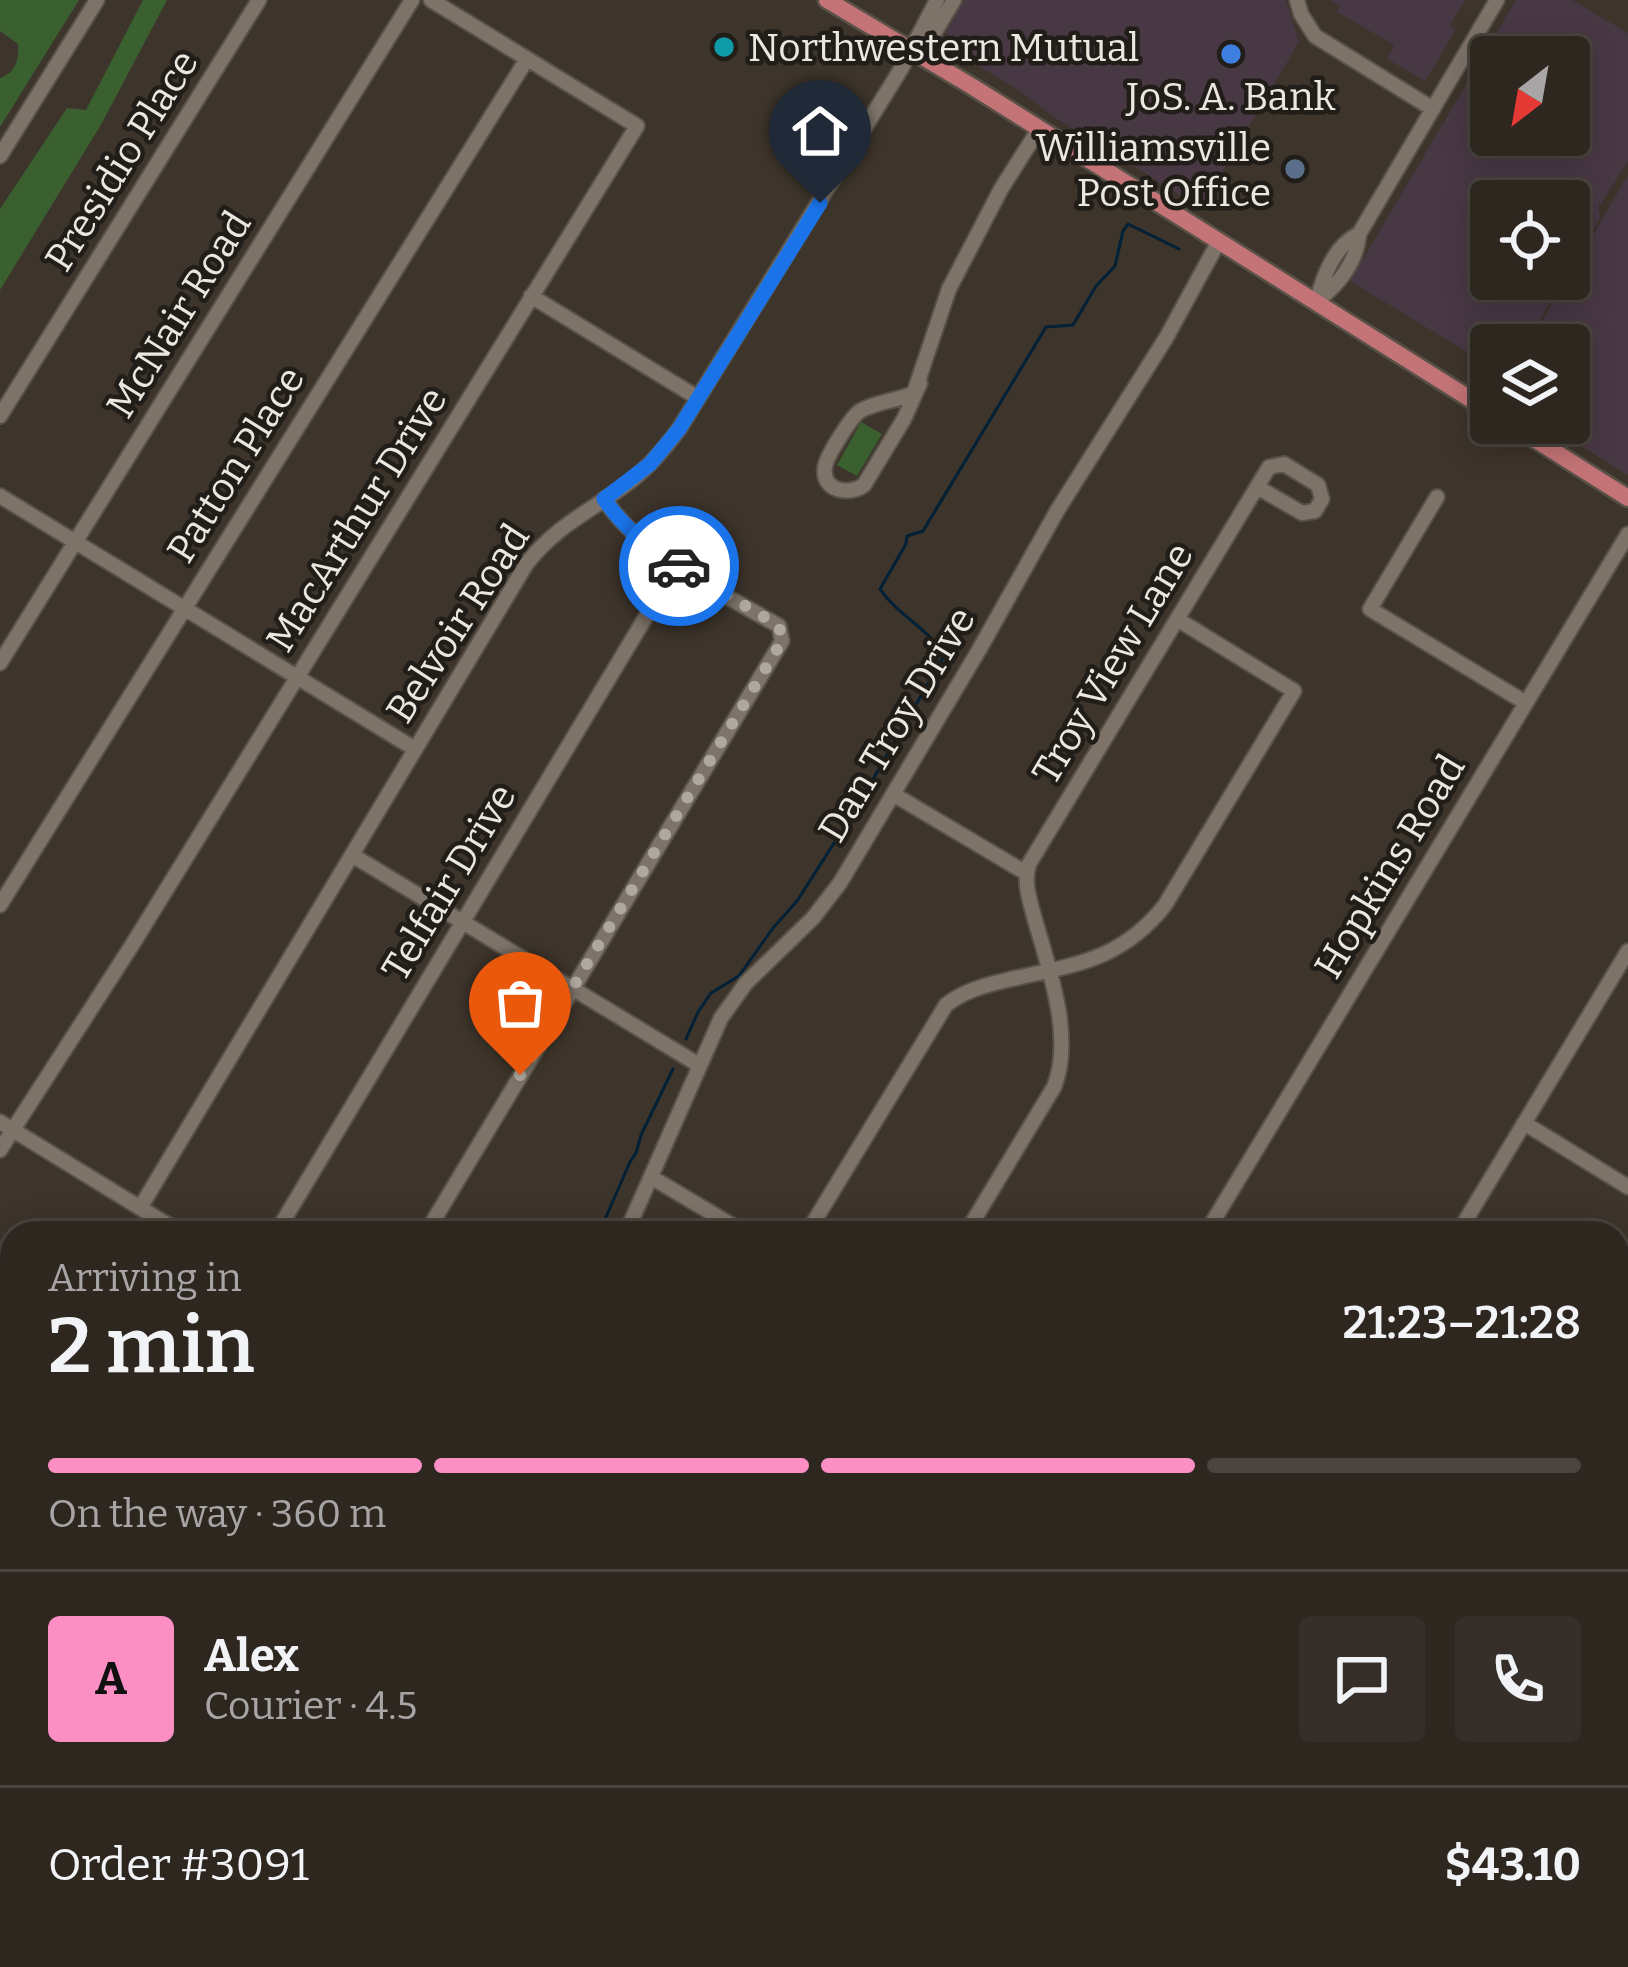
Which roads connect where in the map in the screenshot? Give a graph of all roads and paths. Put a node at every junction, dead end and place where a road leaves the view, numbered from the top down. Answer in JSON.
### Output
{"nodes":[{"id":1,"x":97,"y":0,"type":"edge"},
{"id":2,"x":259,"y":0,"type":"edge"},
{"id":3,"x":412,"y":0,"type":"edge"},
{"id":4,"x":431,"y":0,"type":"edge"},
{"id":5,"x":827,"y":0,"type":"edge"},
{"id":6,"x":937,"y":0,"type":"edge"},
{"id":7,"x":954,"y":0,"type":"edge"},
{"id":8,"x":1297,"y":0,"type":"edge"},
{"id":9,"x":1497,"y":0,"type":"edge"},
{"id":10,"x":912,"y":51,"type":"junction"},
{"id":11,"x":527,"y":59,"type":"junction"},
{"id":12,"x":1433,"y":109,"type":"junction"},
{"id":13,"x":1039,"y":129,"type":"junction"},
{"id":14,"x":0,"y":156,"type":"edge"},
{"id":15,"x":1220,"y":241,"type":"junction"},
{"id":16,"x":531,"y":296,"type":"junction"},
{"id":17,"x":1317,"y":301,"type":"junction"},
{"id":18,"x":920,"y":383,"type":"junction"},
{"id":19,"x":698,"y":398,"type":"junction"},
{"id":20,"x":1470,"y":399,"type":"edge"},
{"id":21,"x":0,"y":416,"type":"edge"},
{"id":22,"x":1542,"y":444,"type":"edge"},
{"id":23,"x":1257,"y":487,"type":"junction"},
{"id":24,"x":0,"y":496,"type":"edge"},
{"id":25,"x":1438,"y":497,"type":"dead end"},
{"id":26,"x":1628,"y":498,"type":"edge"},
{"id":27,"x":604,"y":499,"type":"junction"},
{"id":28,"x":1628,"y":534,"type":"edge"},
{"id":29,"x":75,"y":542,"type":"junction"},
{"id":30,"x":677,"y":565,"type":"junction"},
{"id":31,"x":183,"y":608,"type":"junction"},
{"id":32,"x":1177,"y":620,"type":"junction"},
{"id":33,"x":0,"y":663,"type":"edge"},
{"id":34,"x":297,"y":678,"type":"junction"},
{"id":35,"x":1526,"y":703,"type":"junction"},
{"id":36,"x":415,"y":749,"type":"junction"},
{"id":37,"x":893,"y":794,"type":"junction"},
{"id":38,"x":352,"y":855,"type":"junction"},
{"id":39,"x":1026,"y":873,"type":"junction"},
{"id":40,"x":0,"y":905,"type":"edge"},
{"id":41,"x":463,"y":922,"type":"junction"},
{"id":42,"x":1626,"y":960,"type":"edge"},
{"id":43,"x":1048,"y":970,"type":"junction"},
{"id":44,"x":572,"y":988,"type":"junction"},
{"id":45,"x":699,"y":1065,"type":"junction"},
{"id":46,"x":1524,"y":1123,"type":"junction"},
{"id":47,"x":6,"y":1126,"type":"edge"},
{"id":48,"x":0,"y":1150,"type":"edge"},
{"id":49,"x":652,"y":1177,"type":"junction"},
{"id":50,"x":1628,"y":1186,"type":"edge"},
{"id":51,"x":140,"y":1208,"type":"junction"},
{"id":52,"x":161,"y":1221,"type":"edge"},
{"id":53,"x":283,"y":1221,"type":"edge"},
{"id":54,"x":433,"y":1221,"type":"edge"},
{"id":55,"x":632,"y":1221,"type":"edge"},
{"id":56,"x":725,"y":1221,"type":"edge"},
{"id":57,"x":814,"y":1221,"type":"edge"},
{"id":58,"x":973,"y":1221,"type":"edge"},
{"id":59,"x":1213,"y":1221,"type":"edge"},
{"id":60,"x":1465,"y":1221,"type":"edge"}],
"edges":[{"from":1,"to":14,"type":"street"},
{"from":2,"to":21,"type":"street","name":"Presidio Place"},
{"from":3,"to":29,"type":"street","name":"McNair Road"},
{"from":4,"to":11,"type":"street","name":"MacArthur Drive"},
{"from":5,"to":10,"type":"main road"},
{"from":6,"to":10,"type":"street"},
{"from":7,"to":10,"type":"street"},
{"from":8,"to":12,"type":"street"},
{"from":9,"to":12,"type":"street"},
{"from":10,"to":13,"type":"main road"},
{"from":10,"to":19,"type":"street","name":"Belvoir Road"},
{"from":11,"to":16,"type":"street","name":"MacArthur Drive"},
{"from":11,"to":31,"type":"street","name":"Patton Place"},
{"from":12,"to":17,"type":"street"},
{"from":13,"to":15,"type":"main road"},
{"from":13,"to":18,"type":"street"},
{"from":15,"to":17,"type":"main road"},
{"from":15,"to":37,"type":"street","name":"Dan Troy Drive"},
{"from":16,"to":19,"type":"street"},
{"from":16,"to":34,"type":"street","name":"MacArthur Drive"},
{"from":17,"to":20,"type":"main road"},
{"from":18,"to":18,"type":"street"},
{"from":19,"to":27,"type":"street","name":"Belvoir Road"},
{"from":22,"to":26,"type":"main road"},
{"from":23,"to":23,"type":"street"},
{"from":23,"to":32,"type":"street","name":"Troy View Lane"},
{"from":24,"to":29,"type":"street"},
{"from":25,"to":35,"type":"street"},
{"from":27,"to":30,"type":"street"},
{"from":27,"to":36,"type":"street","name":"Belvoir Road"},
{"from":28,"to":35,"type":"street","name":"Hopkins Road"},
{"from":29,"to":31,"type":"street"},
{"from":29,"to":33,"type":"street","name":"McNair Road"},
{"from":30,"to":41,"type":"street","name":"Telfair Drive"},
{"from":30,"to":44,"type":"street"},
{"from":31,"to":34,"type":"street"},
{"from":31,"to":40,"type":"street","name":"Patton Place"},
{"from":32,"to":39,"type":"street","name":"Troy View Lane"},
{"from":32,"to":43,"type":"street"},
{"from":34,"to":36,"type":"street"},
{"from":34,"to":47,"type":"street","name":"MacArthur Drive"},
{"from":35,"to":59,"type":"street","name":"Hopkins Road"},
{"from":36,"to":38,"type":"street","name":"Belvoir Road"},
{"from":37,"to":39,"type":"street"},
{"from":37,"to":45,"type":"street","name":"Dan Troy Drive"},
{"from":38,"to":41,"type":"street"},
{"from":38,"to":51,"type":"street","name":"Belvoir Road"},
{"from":39,"to":43,"type":"street"},
{"from":41,"to":44,"type":"street"},
{"from":41,"to":53,"type":"street","name":"Telfair Drive"},
{"from":42,"to":46,"type":"street"},
{"from":43,"to":57,"type":"street"},
{"from":43,"to":58,"type":"street"},
{"from":44,"to":45,"type":"street"},
{"from":44,"to":54,"type":"street"},
{"from":45,"to":49,"type":"street","name":"Dan Troy Drive"},
{"from":46,"to":50,"type":"street"},
{"from":46,"to":60,"type":"street"},
{"from":47,"to":48,"type":"street","name":"MacArthur Drive"},
{"from":47,"to":51,"type":"street"},
{"from":49,"to":55,"type":"street","name":"Dan Troy Drive"},
{"from":49,"to":56,"type":"street"},
{"from":51,"to":52,"type":"street"}]}
